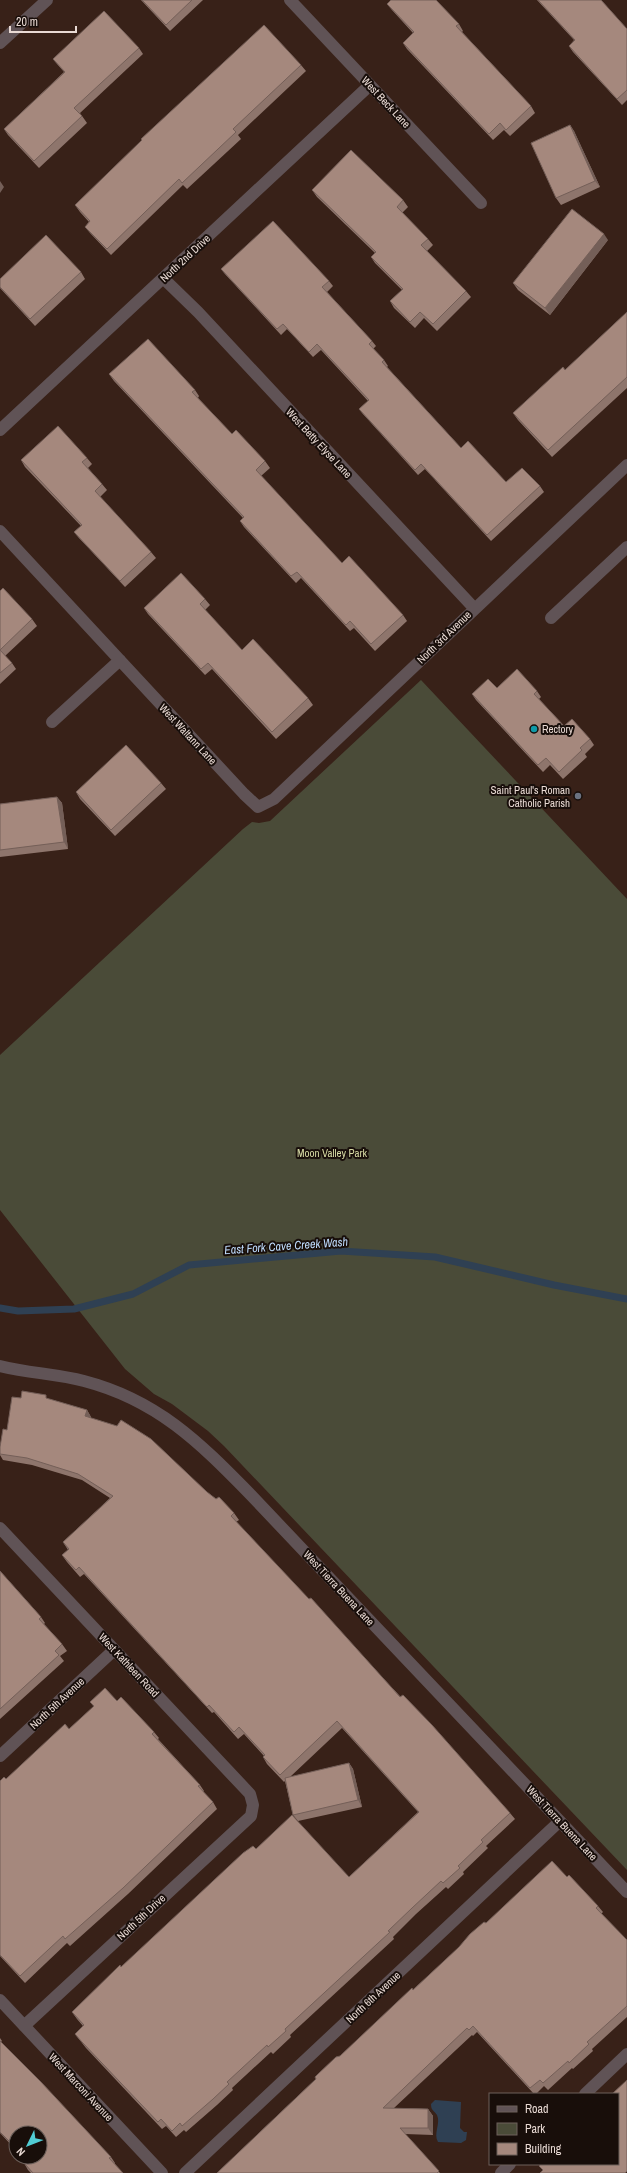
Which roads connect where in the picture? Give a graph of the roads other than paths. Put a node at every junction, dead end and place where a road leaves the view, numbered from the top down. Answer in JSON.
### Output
{"nodes":[{"id":1,"x":47,"y":0,"type":"edge"},
{"id":2,"x":290,"y":0,"type":"edge"},
{"id":3,"x":0,"y":43,"type":"edge"},
{"id":4,"x":370,"y":85,"type":"junction"},
{"id":5,"x":481,"y":203,"type":"dead end"},
{"id":6,"x":163,"y":278,"type":"junction"},
{"id":7,"x":0,"y":430,"type":"edge"},
{"id":8,"x":627,"y":465,"type":"edge"},
{"id":9,"x":0,"y":531,"type":"edge"},
{"id":10,"x":627,"y":547,"type":"edge"},
{"id":11,"x":474,"y":608,"type":"junction"},
{"id":12,"x":550,"y":618,"type":"dead end"},
{"id":13,"x":120,"y":660,"type":"junction"},
{"id":14,"x":52,"y":722,"type":"dead end"},
{"id":15,"x":258,"y":807,"type":"joint"},
{"id":16,"x":0,"y":1366,"type":"edge"},
{"id":17,"x":0,"y":1528,"type":"edge"},
{"id":18,"x":114,"y":1650,"type":"junction"},
{"id":19,"x":0,"y":1756,"type":"edge"},
{"id":20,"x":253,"y":1805,"type":"joint"},
{"id":21,"x":560,"y":1821,"type":"junction"},
{"id":22,"x":627,"y":1892,"type":"edge"},
{"id":23,"x":0,"y":2000,"type":"edge"},
{"id":24,"x":24,"y":2026,"type":"junction"},
{"id":25,"x":627,"y":2054,"type":"edge"},
{"id":26,"x":586,"y":2093,"type":"edge"},
{"id":27,"x":162,"y":2173,"type":"edge"},
{"id":28,"x":186,"y":2173,"type":"edge"}],
"edges":[{"from":1,"to":3,"type":"street"},
{"from":2,"to":4,"type":"street","name":"West Beck Lane"},
{"from":4,"to":5,"type":"street","name":"West Beck Lane"},
{"from":4,"to":6,"type":"street","name":"North 2nd Drive"},
{"from":6,"to":7,"type":"street","name":"North 2nd Drive"},
{"from":6,"to":11,"type":"street","name":"West Betty Elyse Lane"},
{"from":8,"to":11,"type":"street","name":"North 3rd Avenue"},
{"from":9,"to":13,"type":"street","name":"West Waltann Lane"},
{"from":10,"to":12,"type":"street"},
{"from":11,"to":15,"type":"street","name":"North 3rd Avenue"},
{"from":13,"to":14,"type":"street"},
{"from":13,"to":15,"type":"street","name":"West Waltann Lane"},
{"from":16,"to":21,"type":"street","name":"West Tierra Buena Lane"},
{"from":17,"to":18,"type":"street","name":"West Kathleen Road"},
{"from":18,"to":19,"type":"street","name":"North 5th Avenue"},
{"from":18,"to":20,"type":"street","name":"West Kathleen Road"},
{"from":20,"to":24,"type":"street","name":"North 5th Drive"},
{"from":21,"to":22,"type":"street","name":"West Tierra Buena Lane"},
{"from":21,"to":28,"type":"street","name":"North 6th Avenue"},
{"from":23,"to":24,"type":"street","name":"West Marconi Avenue"},
{"from":24,"to":27,"type":"street","name":"West Marconi Avenue"},
{"from":25,"to":26,"type":"street"}]}
